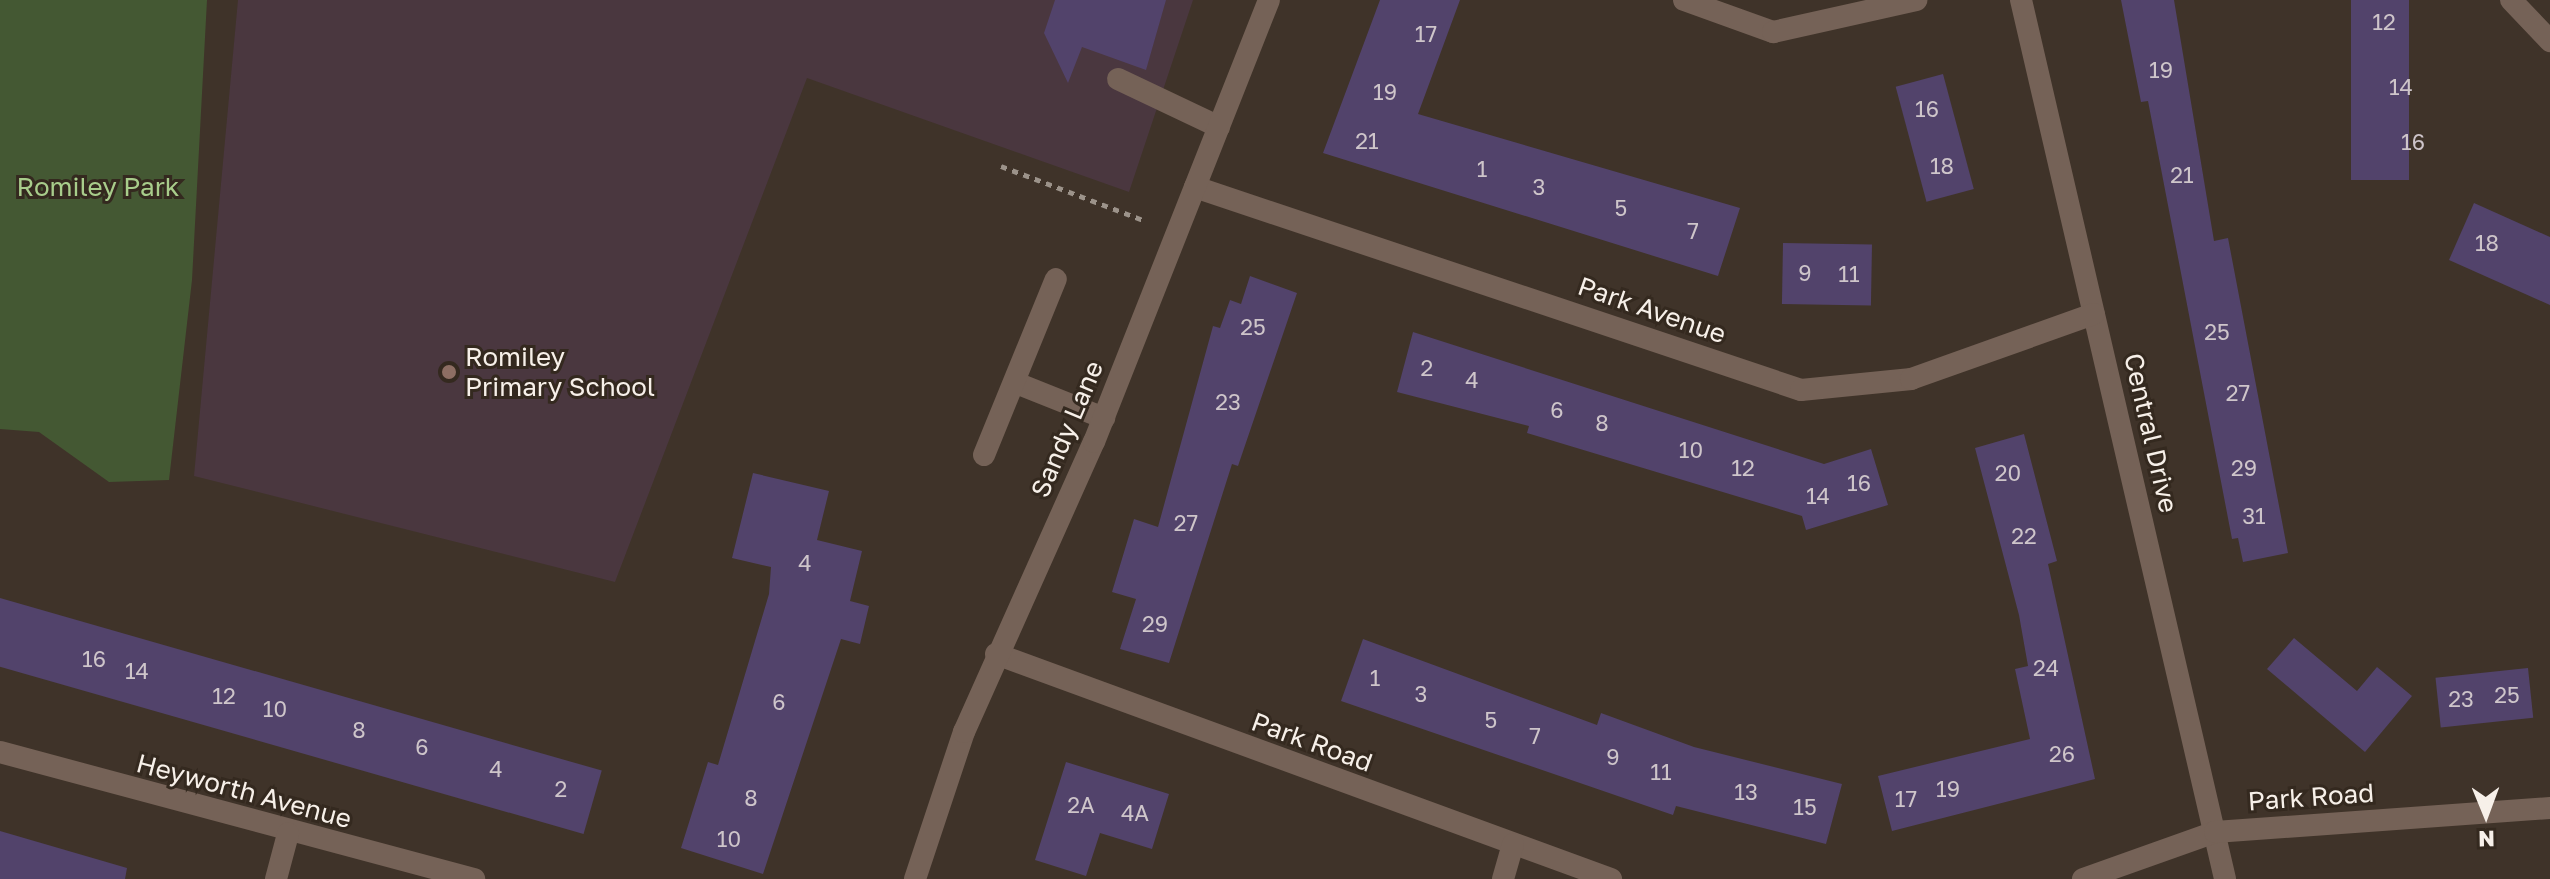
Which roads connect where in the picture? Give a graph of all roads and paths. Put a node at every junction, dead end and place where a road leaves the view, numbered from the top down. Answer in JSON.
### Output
{"nodes":[{"id":1,"x":1269,"y":0,"type":"edge"},
{"id":2,"x":1684,"y":0,"type":"edge"},
{"id":3,"x":1916,"y":0,"type":"edge"},
{"id":4,"x":2021,"y":0,"type":"edge"},
{"id":5,"x":2511,"y":0,"type":"edge"},
{"id":6,"x":2550,"y":41,"type":"edge"},
{"id":7,"x":1118,"y":79,"type":"dead end"},
{"id":8,"x":1219,"y":127,"type":"junction"},
{"id":9,"x":1001,"y":166,"type":"dead end"},
{"id":10,"x":1195,"y":187,"type":"junction"},
{"id":11,"x":1179,"y":233,"type":"junction"},
{"id":12,"x":1056,"y":279,"type":"dead end"},
{"id":13,"x":2094,"y":314,"type":"junction"},
{"id":14,"x":1016,"y":383,"type":"junction"},
{"id":15,"x":1104,"y":418,"type":"junction"},
{"id":16,"x":984,"y":455,"type":"dead end"},
{"id":17,"x":996,"y":654,"type":"junction"},
{"id":18,"x":0,"y":752,"type":"edge"},
{"id":19,"x":2550,"y":808,"type":"edge"},
{"id":20,"x":2215,"y":832,"type":"junction"},
{"id":21,"x":288,"y":834,"type":"junction"},
{"id":22,"x":1513,"y":844,"type":"junction"},
{"id":23,"x":276,"y":879,"type":"edge"},
{"id":24,"x":474,"y":879,"type":"edge"},
{"id":25,"x":915,"y":879,"type":"edge"},
{"id":26,"x":1503,"y":879,"type":"edge"},
{"id":27,"x":1611,"y":879,"type":"edge"},
{"id":28,"x":2083,"y":879,"type":"edge"},
{"id":29,"x":2225,"y":879,"type":"edge"}],
"edges":[{"from":1,"to":8,"type":"street","name":"Sandy Lane"},
{"from":2,"to":3,"type":"street"},
{"from":4,"to":13,"type":"street","name":"Central Drive"},
{"from":5,"to":6,"type":"street"},
{"from":7,"to":8,"type":"street"},
{"from":8,"to":10,"type":"street","name":"Sandy Lane"},
{"from":9,"to":11,"type":"path"},
{"from":10,"to":11,"type":"street","name":"Sandy Lane"},
{"from":10,"to":13,"type":"street","name":"Park Avenue"},
{"from":11,"to":15,"type":"street","name":"Sandy Lane"},
{"from":12,"to":14,"type":"street"},
{"from":13,"to":20,"type":"street","name":"Central Drive"},
{"from":14,"to":15,"type":"street"},
{"from":14,"to":16,"type":"street"},
{"from":15,"to":17,"type":"street","name":"Sandy Lane"},
{"from":17,"to":22,"type":"street","name":"Park Road"},
{"from":17,"to":25,"type":"street","name":"Sandy Lane"},
{"from":18,"to":21,"type":"street","name":"Heyworth Avenue"},
{"from":19,"to":20,"type":"street","name":"Park Road"},
{"from":20,"to":28,"type":"street","name":"Park Road"},
{"from":20,"to":29,"type":"street","name":"Central Drive"},
{"from":21,"to":23,"type":"street"},
{"from":21,"to":24,"type":"street","name":"Heyworth Avenue"},
{"from":22,"to":26,"type":"street"},
{"from":22,"to":27,"type":"street","name":"Park Road"}]}
